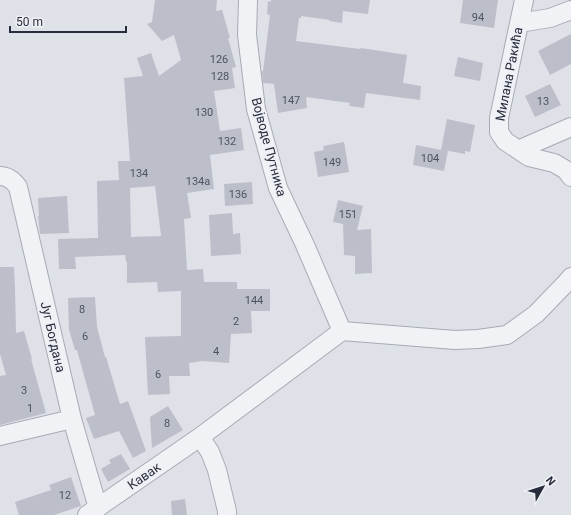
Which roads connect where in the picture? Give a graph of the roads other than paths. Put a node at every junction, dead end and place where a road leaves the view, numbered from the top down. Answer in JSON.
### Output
{"nodes":[{"id":1,"x":248,"y":0,"type":"edge"},
{"id":2,"x":524,"y":0,"type":"edge"},
{"id":3,"x":571,"y":10,"type":"edge"},
{"id":4,"x":519,"y":23,"type":"junction"},
{"id":5,"x":571,"y":127,"type":"edge"},
{"id":6,"x":518,"y":150,"type":"junction"},
{"id":7,"x":0,"y":176,"type":"edge"},
{"id":8,"x":571,"y":177,"type":"edge"},
{"id":9,"x":571,"y":277,"type":"edge"},
{"id":10,"x":342,"y":331,"type":"junction"},
{"id":11,"x":72,"y":419,"type":"junction"},
{"id":12,"x":0,"y":436,"type":"edge"},
{"id":13,"x":200,"y":436,"type":"junction"},
{"id":14,"x":93,"y":511,"type":"edge"},
{"id":15,"x":227,"y":515,"type":"edge"}],
"edges":[{"from":1,"to":10,"type":"street","name":"Војводе Путника"},
{"from":2,"to":4,"type":"street","name":"Милана Ракића"},
{"from":3,"to":4,"type":"street"},
{"from":4,"to":6,"type":"street","name":"Милана Ракића"},
{"from":5,"to":6,"type":"street"},
{"from":6,"to":8,"type":"street","name":"Милана Ракића"},
{"from":7,"to":11,"type":"street","name":"Југ Богдана"},
{"from":9,"to":10,"type":"street"},
{"from":10,"to":13,"type":"street","name":"Кавак"},
{"from":11,"to":12,"type":"street"},
{"from":11,"to":14,"type":"street","name":"Југ Богдана"},
{"from":13,"to":14,"type":"street","name":"Кавак"},
{"from":13,"to":15,"type":"street"}]}
